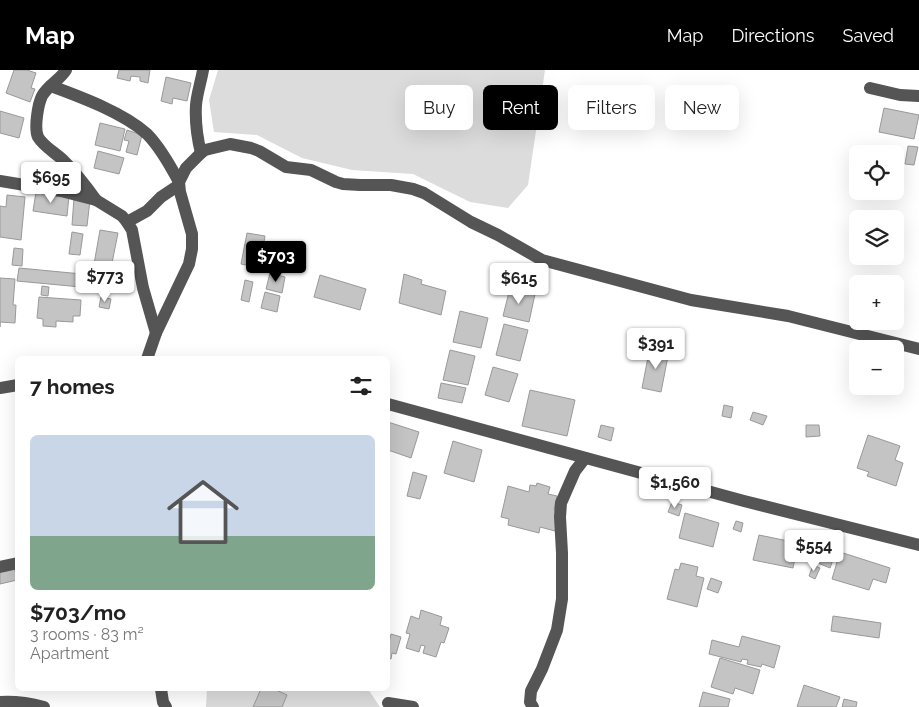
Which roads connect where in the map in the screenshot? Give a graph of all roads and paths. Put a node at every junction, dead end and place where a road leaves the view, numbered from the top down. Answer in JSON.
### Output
{"nodes":[{"id":1,"x":66,"y":70,"type":"edge"},
{"id":2,"x":203,"y":70,"type":"edge"},
{"id":3,"x":51,"y":86,"type":"junction"},
{"id":4,"x":870,"y":88,"type":"dead end"},
{"id":5,"x":919,"y":96,"type":"edge"},
{"id":6,"x":201,"y":152,"type":"junction"},
{"id":7,"x":0,"y":181,"type":"edge"},
{"id":8,"x":179,"y":183,"type":"junction"},
{"id":9,"x":96,"y":200,"type":"junction"},
{"id":10,"x":127,"y":222,"type":"junction"},
{"id":11,"x":156,"y":333,"type":"junction"},
{"id":12,"x":919,"y":349,"type":"edge"},
{"id":13,"x":149,"y":356,"type":"edge"},
{"id":14,"x":15,"y":386,"type":"edge"},
{"id":15,"x":0,"y":388,"type":"edge"},
{"id":16,"x":390,"y":405,"type":"edge"},
{"id":17,"x":585,"y":458,"type":"junction"},
{"id":18,"x":919,"y":545,"type":"edge"},
{"id":19,"x":15,"y":563,"type":"edge"},
{"id":20,"x":0,"y":567,"type":"edge"},
{"id":21,"x":161,"y":691,"type":"edge"},
{"id":22,"x":0,"y":702,"type":"edge"},
{"id":23,"x":388,"y":703,"type":"dead end"},
{"id":24,"x":528,"y":705,"type":"edge"},
{"id":25,"x":44,"y":707,"type":"edge"},
{"id":26,"x":166,"y":707,"type":"edge"},
{"id":27,"x":413,"y":707,"type":"edge"}],
"edges":[{"from":1,"to":3,"type":"street"},
{"from":2,"to":6,"type":"street"},
{"from":3,"to":8,"type":"street"},
{"from":3,"to":9,"type":"street"},
{"from":4,"to":5,"type":"street"},
{"from":6,"to":8,"type":"street"},
{"from":6,"to":12,"type":"street"},
{"from":7,"to":9,"type":"street"},
{"from":8,"to":10,"type":"street"},
{"from":8,"to":11,"type":"street"},
{"from":9,"to":10,"type":"street"},
{"from":10,"to":11,"type":"street"},
{"from":11,"to":13,"type":"street"},
{"from":14,"to":15,"type":"street"},
{"from":16,"to":17,"type":"street"},
{"from":17,"to":18,"type":"street"},
{"from":17,"to":24,"type":"street"},
{"from":19,"to":20,"type":"street"},
{"from":21,"to":26,"type":"street"},
{"from":22,"to":25,"type":"street"},
{"from":23,"to":27,"type":"street"}]}
